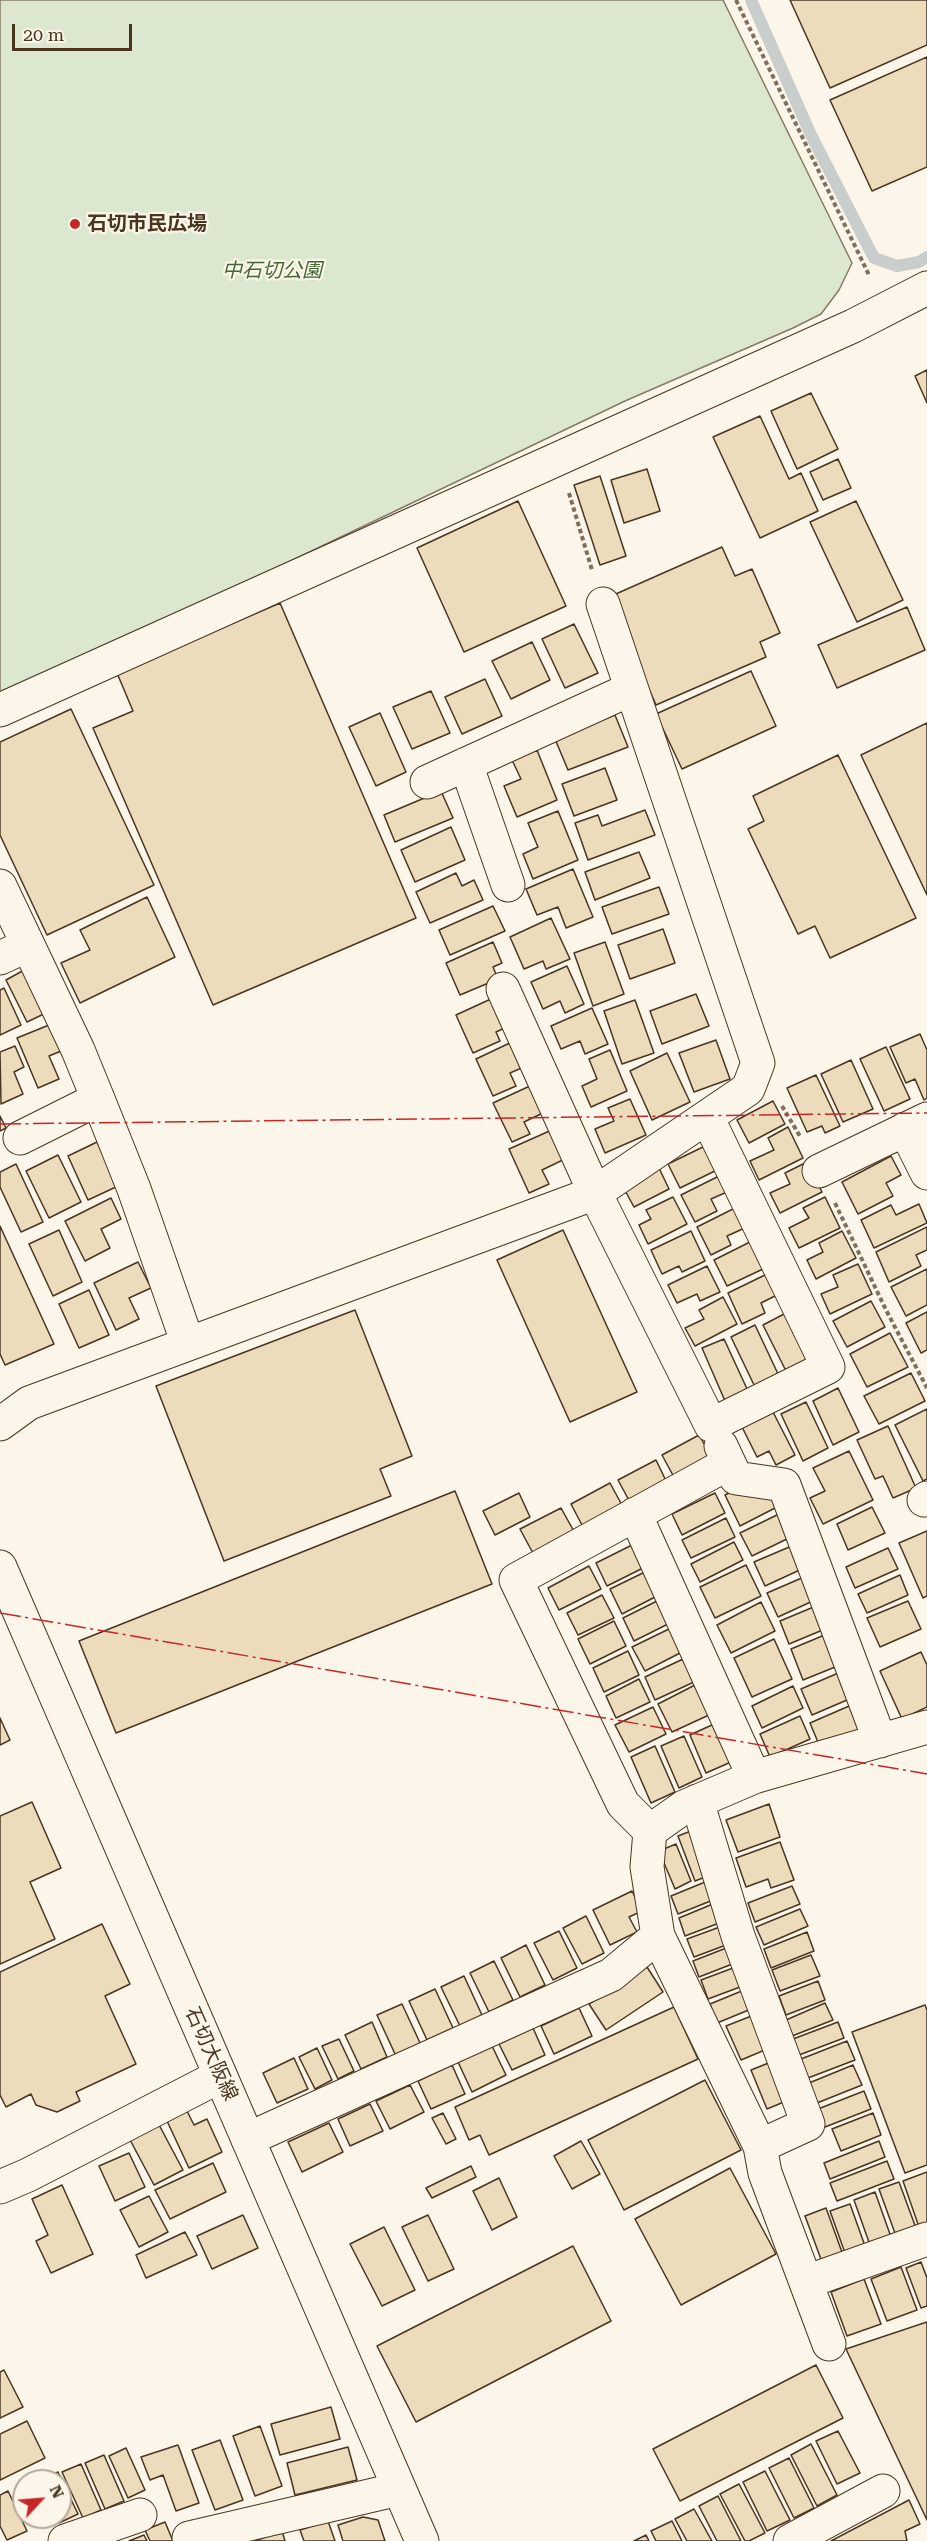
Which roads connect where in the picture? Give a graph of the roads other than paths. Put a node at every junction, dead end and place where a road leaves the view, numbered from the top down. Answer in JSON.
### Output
{"nodes":[{"id":1,"x":927,"y":288,"type":"edge"},
{"id":2,"x":603,"y":604,"type":"road end"},
{"id":3,"x":632,"y":689,"type":"junction"},
{"id":4,"x":0,"y":710,"type":"edge"},
{"id":5,"x":466,"y":764,"type":"junction"},
{"id":6,"x":427,"y":782,"type":"dead end"},
{"id":7,"x":508,"y":885,"type":"dead end"},
{"id":8,"x":0,"y":886,"type":"edge"},
{"id":9,"x":14,"y":951,"type":"edge"},
{"id":10,"x":503,"y":989,"type":"dead end"},
{"id":11,"x":98,"y":1099,"type":"junction"},
{"id":12,"x":706,"y":1118,"type":"junction"},
{"id":13,"x":916,"y":1124,"type":"edge"},
{"id":14,"x":20,"y":1138,"type":"dead end"},
{"id":15,"x":819,"y":1170,"type":"road end"},
{"id":16,"x":927,"y":1173,"type":"edge"},
{"id":17,"x":596,"y":1193,"type":"junction"},
{"id":18,"x":188,"y":1344,"type":"junction"},
{"id":19,"x":0,"y":1424,"type":"edge"},
{"id":20,"x":711,"y":1425,"type":"junction"},
{"id":21,"x":729,"y":1463,"type":"junction"},
{"id":22,"x":635,"y":1514,"type":"junction"},
{"id":23,"x":0,"y":1567,"type":"edge"},
{"id":24,"x":927,"y":1727,"type":"edge"},
{"id":25,"x":880,"y":1741,"type":"junction"},
{"id":26,"x":754,"y":1777,"type":"junction"},
{"id":27,"x":697,"y":1801,"type":"junction"},
{"id":28,"x":650,"y":1832,"type":"junction"},
{"id":29,"x":658,"y":1936,"type":"junction"},
{"id":30,"x":220,"y":2076,"type":"junction"},
{"id":31,"x":248,"y":2139,"type":"junction"},
{"id":32,"x":760,"y":2146,"type":"junction"},
{"id":33,"x":0,"y":2187,"type":"edge"},
{"id":34,"x":927,"y":2239,"type":"edge"},
{"id":35,"x":806,"y":2282,"type":"junction"},
{"id":36,"x":829,"y":2344,"type":"dead end"},
{"id":37,"x":399,"y":2488,"type":"junction"},
{"id":38,"x":883,"y":2491,"type":"dead end"},
{"id":39,"x":140,"y":2515,"type":"dead end"},
{"id":40,"x":189,"y":2538,"type":"dead end"},
{"id":41,"x":66,"y":2541,"type":"edge"},
{"id":42,"x":422,"y":2541,"type":"edge"},
{"id":43,"x":790,"y":2541,"type":"edge"}],
"edges":[{"from":1,"to":4,"type":"street"},
{"from":2,"to":3,"type":"street"},
{"from":3,"to":5,"type":"street"},
{"from":3,"to":12,"type":"street"},
{"from":5,"to":6,"type":"street"},
{"from":5,"to":7,"type":"street"},
{"from":8,"to":9,"type":"street"},
{"from":9,"to":11,"type":"street"},
{"from":10,"to":17,"type":"street"},
{"from":11,"to":14,"type":"street"},
{"from":11,"to":18,"type":"street"},
{"from":12,"to":17,"type":"street"},
{"from":12,"to":20,"type":"street"},
{"from":13,"to":15,"type":"street"},
{"from":13,"to":16,"type":"street"},
{"from":17,"to":18,"type":"street"},
{"from":17,"to":20,"type":"street"},
{"from":18,"to":19,"type":"street"},
{"from":20,"to":21,"type":"street"},
{"from":21,"to":22,"type":"street"},
{"from":21,"to":25,"type":"street"},
{"from":22,"to":26,"type":"street"},
{"from":22,"to":28,"type":"street"},
{"from":23,"to":30,"type":"street","name":"石切大阪線"},
{"from":24,"to":25,"type":"street"},
{"from":25,"to":26,"type":"street"},
{"from":26,"to":27,"type":"street"},
{"from":27,"to":28,"type":"street"},
{"from":27,"to":32,"type":"street"},
{"from":28,"to":29,"type":"street"},
{"from":29,"to":31,"type":"street"},
{"from":29,"to":32,"type":"street"},
{"from":30,"to":31,"type":"street","name":"石切大阪線"},
{"from":30,"to":33,"type":"street"},
{"from":31,"to":37,"type":"street","name":"石切大阪線"},
{"from":32,"to":35,"type":"street"},
{"from":34,"to":35,"type":"street"},
{"from":35,"to":36,"type":"street"},
{"from":37,"to":40,"type":"street"},
{"from":37,"to":42,"type":"street","name":"石切大阪線"},
{"from":38,"to":43,"type":"street"},
{"from":39,"to":41,"type":"street"}]}
